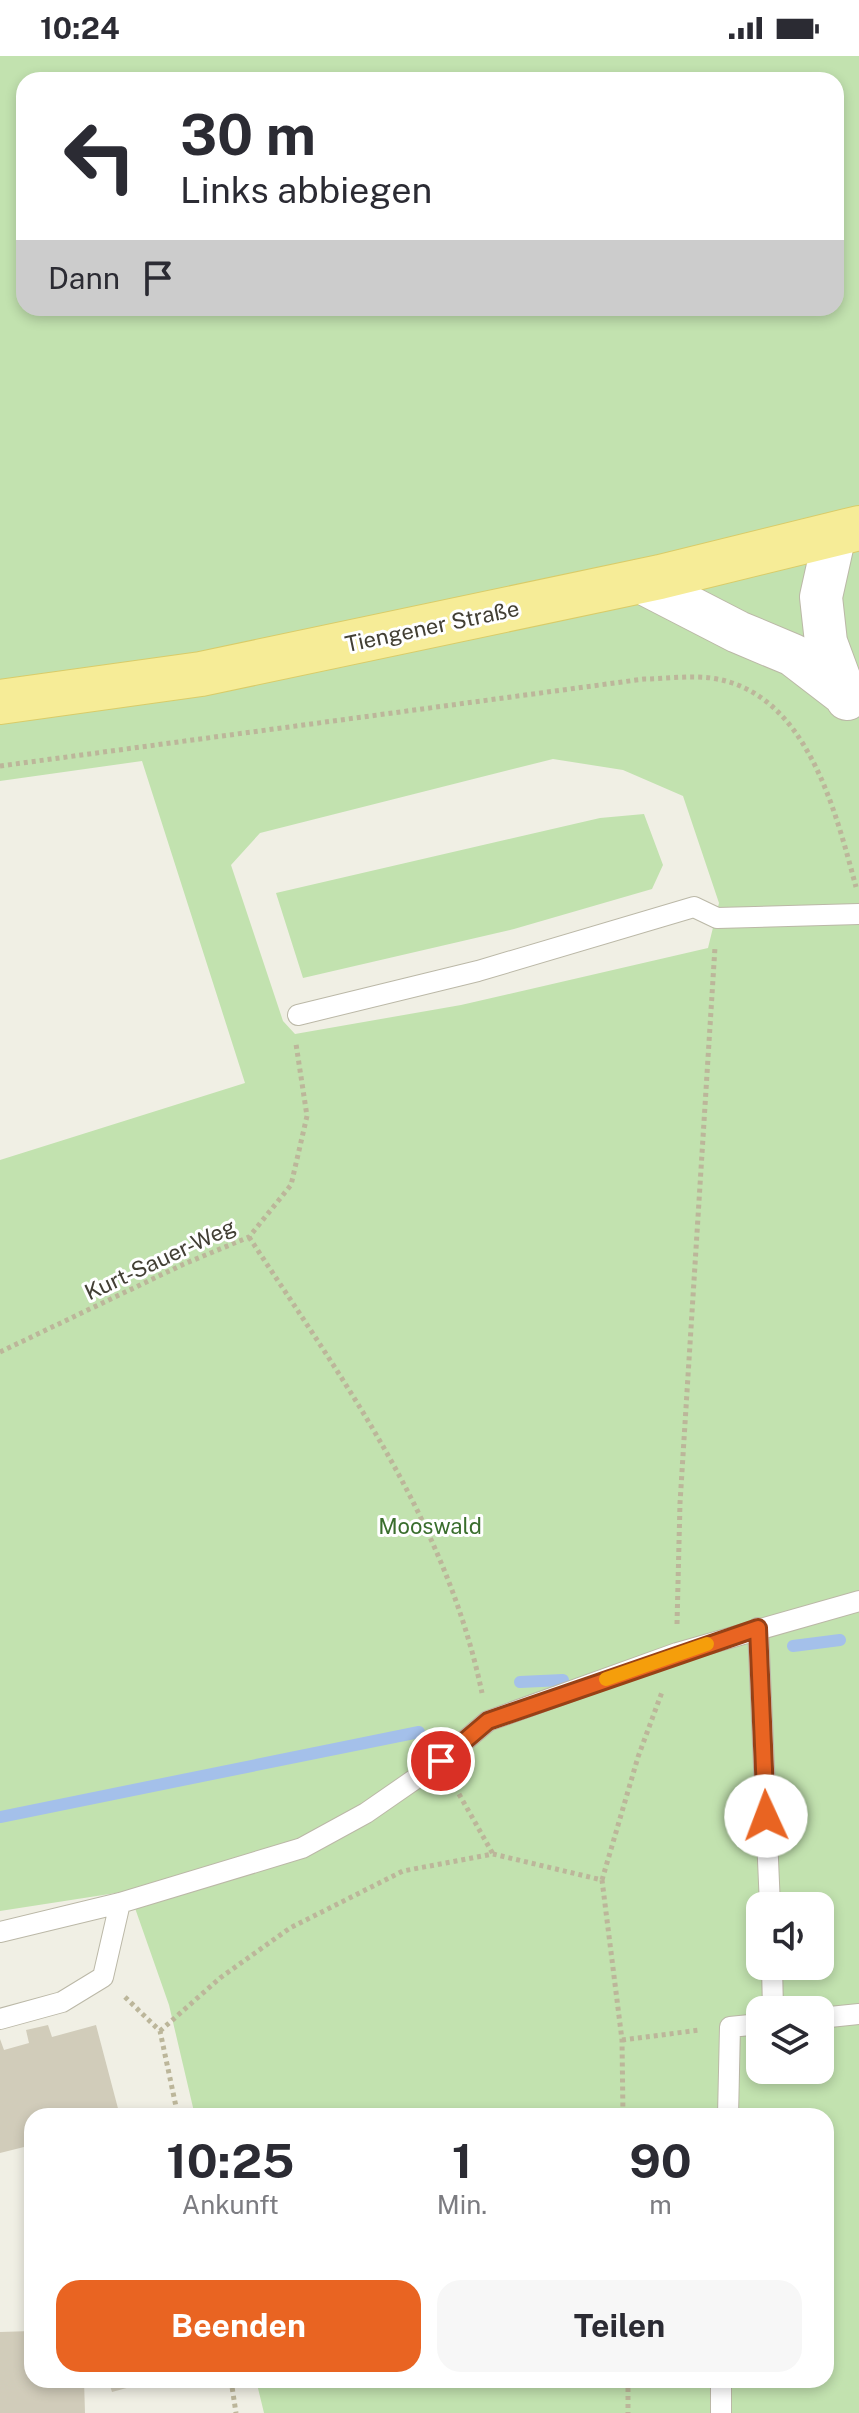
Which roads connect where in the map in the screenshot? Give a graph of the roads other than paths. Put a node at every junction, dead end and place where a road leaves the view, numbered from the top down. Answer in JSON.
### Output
{"nodes":[{"id":1,"x":851,"y":540,"type":"edge"},
{"id":2,"x":639,"y":581,"type":"junction"},
{"id":3,"x":0,"y":702,"type":"edge"},
{"id":4,"x":852,"y":707,"type":"edge"},
{"id":5,"x":858,"y":904,"type":"edge"},
{"id":6,"x":298,"y":1015,"type":"road end"},
{"id":7,"x":859,"y":1601,"type":"edge"},
{"id":8,"x":758,"y":1628,"type":"junction"},
{"id":9,"x":769,"y":1892,"type":"edge"},
{"id":10,"x":120,"y":1903,"type":"junction"},
{"id":11,"x":0,"y":1932,"type":"edge"},
{"id":12,"x":859,"y":2014,"type":"edge"},
{"id":13,"x":834,"y":2017,"type":"edge"},
{"id":14,"x":0,"y":2019,"type":"edge"},
{"id":15,"x":746,"y":2025,"type":"edge"},
{"id":16,"x":728,"y":2108,"type":"edge"},
{"id":17,"x":721,"y":2388,"type":"edge"},
{"id":18,"x":721,"y":2413,"type":"edge"}],
"edges":[{"from":1,"to":2,"type":"main road","name":"Tiengener Straße"},
{"from":1,"to":4,"type":"street"},
{"from":2,"to":3,"type":"main road","name":"Tiengener Straße"},
{"from":2,"to":4,"type":"street"},
{"from":5,"to":6,"type":"lane"},
{"from":7,"to":8,"type":"lane"},
{"from":8,"to":9,"type":"lane"},
{"from":8,"to":10,"type":"lane"},
{"from":10,"to":11,"type":"lane"},
{"from":10,"to":14,"type":"lane"},
{"from":12,"to":13,"type":"lane"},
{"from":15,"to":16,"type":"lane"},
{"from":17,"to":18,"type":"lane"}]}
